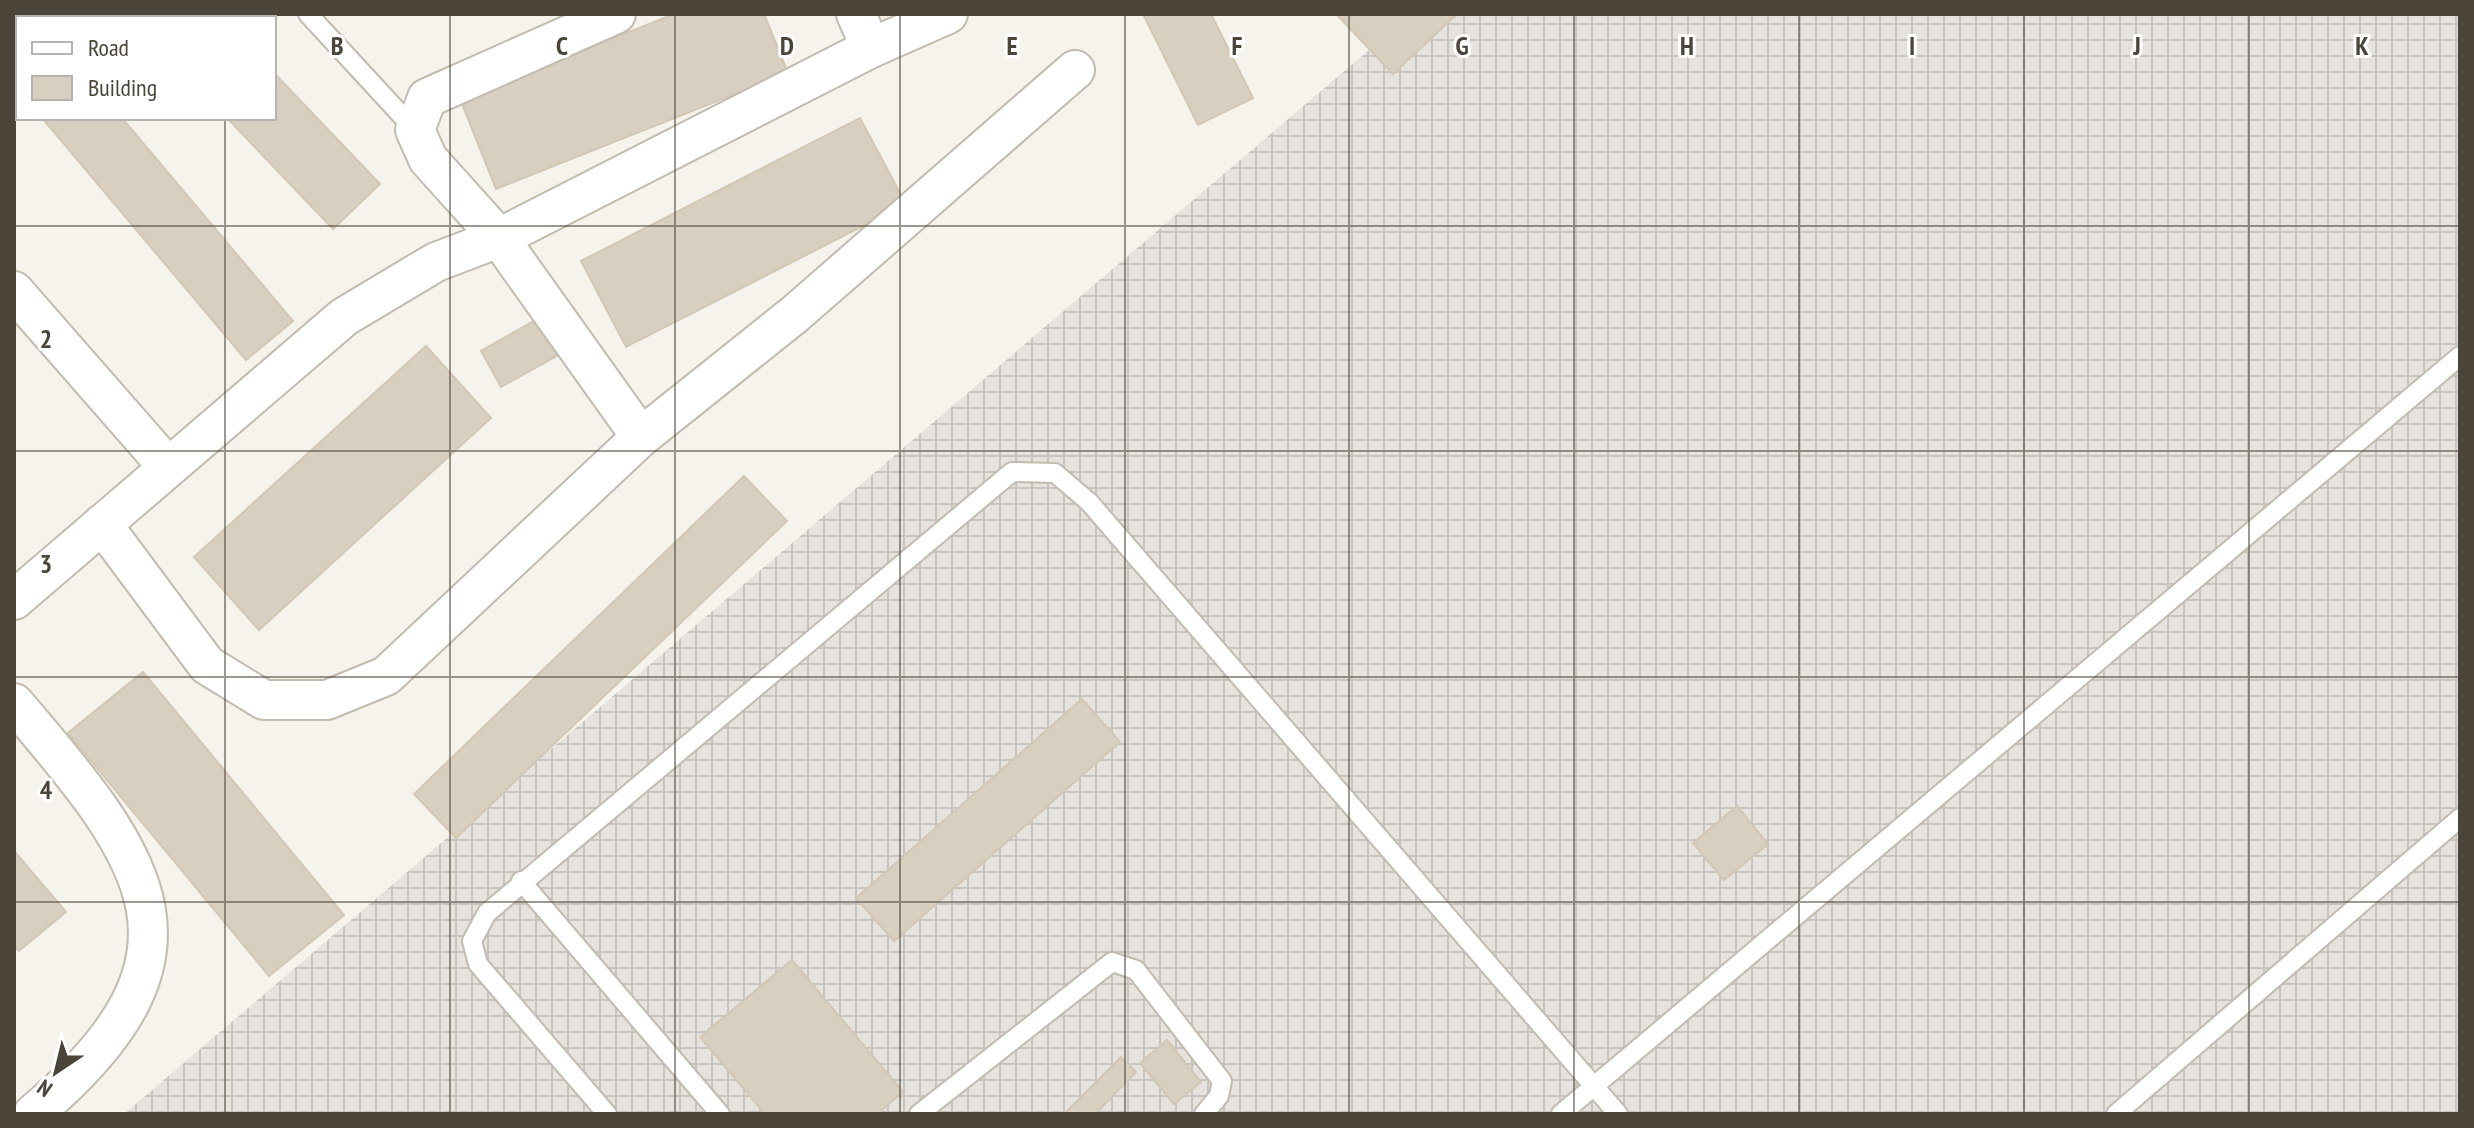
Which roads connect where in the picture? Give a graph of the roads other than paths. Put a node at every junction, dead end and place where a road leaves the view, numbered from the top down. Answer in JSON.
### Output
{"nodes":[{"id":1,"x":308,"y":14,"type":"edge"},
{"id":2,"x":616,"y":14,"type":"edge"},
{"id":3,"x":948,"y":14,"type":"edge"},
{"id":4,"x":863,"y":31,"type":"edge"},
{"id":5,"x":1075,"y":70,"type":"dead end"},
{"id":6,"x":415,"y":130,"type":"junction"},
{"id":7,"x":499,"y":238,"type":"junction"},
{"id":8,"x":14,"y":291,"type":"edge"},
{"id":9,"x":2460,"y":356,"type":"edge"},
{"id":10,"x":641,"y":437,"type":"junction"},
{"id":11,"x":168,"y":467,"type":"junction"},
{"id":12,"x":102,"y":524,"type":"junction"},
{"id":13,"x":14,"y":600,"type":"edge"},
{"id":14,"x":14,"y":703,"type":"edge"},
{"id":15,"x":2460,"y":818,"type":"edge"},
{"id":16,"x":521,"y":881,"type":"junction"},
{"id":17,"x":1593,"y":1087,"type":"junction"},
{"id":18,"x":33,"y":1114,"type":"edge"},
{"id":19,"x":607,"y":1114,"type":"edge"},
{"id":20,"x":720,"y":1114,"type":"edge"},
{"id":21,"x":919,"y":1114,"type":"edge"},
{"id":22,"x":1204,"y":1114,"type":"edge"},
{"id":23,"x":1561,"y":1114,"type":"edge"},
{"id":24,"x":1618,"y":1114,"type":"edge"},
{"id":25,"x":2116,"y":1114,"type":"edge"}],
"edges":[{"from":1,"to":6,"type":"lane"},
{"from":2,"to":6,"type":"street"},
{"from":3,"to":4,"type":"street"},
{"from":4,"to":7,"type":"street"},
{"from":5,"to":10,"type":"street"},
{"from":6,"to":7,"type":"street"},
{"from":7,"to":10,"type":"street"},
{"from":7,"to":11,"type":"street"},
{"from":8,"to":11,"type":"street"},
{"from":9,"to":17,"type":"lane"},
{"from":10,"to":12,"type":"street"},
{"from":11,"to":12,"type":"street"},
{"from":12,"to":13,"type":"street"},
{"from":14,"to":18,"type":"street"},
{"from":15,"to":25,"type":"lane"},
{"from":16,"to":17,"type":"lane"},
{"from":16,"to":19,"type":"lane"},
{"from":16,"to":20,"type":"lane"},
{"from":17,"to":23,"type":"lane"},
{"from":17,"to":24,"type":"lane"},
{"from":21,"to":22,"type":"lane"}]}
